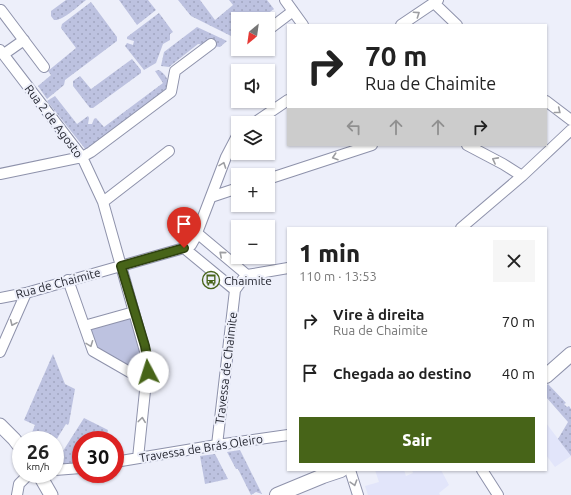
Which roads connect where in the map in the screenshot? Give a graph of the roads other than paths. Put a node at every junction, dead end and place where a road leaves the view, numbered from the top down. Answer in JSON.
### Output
{"nodes":[{"id":1,"x":285,"y":0,"type":"edge"},
{"id":2,"x":436,"y":2,"type":"edge"},
{"id":3,"x":1,"y":10,"type":"dead end"},
{"id":4,"x":293,"y":11,"type":"junction"},
{"id":5,"x":302,"y":24,"type":"edge"},
{"id":6,"x":403,"y":24,"type":"edge"},
{"id":7,"x":456,"y":24,"type":"edge"},
{"id":8,"x":275,"y":25,"type":"edge"},
{"id":9,"x":24,"y":40,"type":"junction"},
{"id":10,"x":211,"y":44,"type":"dead end"},
{"id":11,"x":2,"y":52,"type":"edge"},
{"id":12,"x":44,"y":67,"type":"dead end"},
{"id":13,"x":287,"y":101,"type":"edge"},
{"id":14,"x":547,"y":102,"type":"edge"},
{"id":15,"x":264,"y":116,"type":"edge"},
{"id":16,"x":571,"y":120,"type":"edge"},
{"id":17,"x":571,"y":130,"type":"edge"},
{"id":18,"x":369,"y":146,"type":"edge"},
{"id":19,"x":469,"y":146,"type":"edge"},
{"id":20,"x":231,"y":147,"type":"edge"},
{"id":21,"x":169,"y":151,"type":"dead end"},
{"id":22,"x":82,"y":157,"type":"junction"},
{"id":23,"x":0,"y":174,"type":"edge"},
{"id":24,"x":522,"y":176,"type":"junction"},
{"id":25,"x":275,"y":177,"type":"edge"},
{"id":26,"x":231,"y":190,"type":"edge"},
{"id":27,"x":211,"y":197,"type":"junction"},
{"id":28,"x":103,"y":202,"type":"junction"},
{"id":29,"x":462,"y":227,"type":"edge"},
{"id":30,"x":197,"y":233,"type":"junction"},
{"id":31,"x":184,"y":248,"type":"junction"},
{"id":32,"x":121,"y":266,"type":"junction"},
{"id":33,"x":287,"y":268,"type":"edge"},
{"id":34,"x":247,"y":275,"type":"junction"},
{"id":35,"x":68,"y":280,"type":"junction"},
{"id":36,"x":235,"y":290,"type":"junction"},
{"id":37,"x":26,"y":293,"type":"junction"},
{"id":38,"x":0,"y":298,"type":"edge"},
{"id":39,"x":134,"y":312,"type":"junction"},
{"id":40,"x":84,"y":326,"type":"junction"},
{"id":41,"x":0,"y":352,"type":"edge"},
{"id":42,"x":571,"y":354,"type":"edge"},
{"id":43,"x":148,"y":372,"type":"junction"},
{"id":44,"x":547,"y":375,"type":"edge"},
{"id":45,"x":0,"y":425,"type":"edge"},
{"id":46,"x":287,"y":435,"type":"edge"},
{"id":47,"x":12,"y":437,"type":"edge"},
{"id":48,"x":217,"y":445,"type":"junction"},
{"id":49,"x":138,"y":458,"type":"junction"},
{"id":50,"x":124,"y":460,"type":"edge"},
{"id":51,"x":338,"y":471,"type":"edge"},
{"id":52,"x":350,"y":471,"type":"edge"},
{"id":53,"x":483,"y":471,"type":"edge"},
{"id":54,"x":20,"y":483,"type":"edge"},
{"id":55,"x":44,"y":483,"type":"edge"},
{"id":56,"x":17,"y":495,"type":"edge"},
{"id":57,"x":51,"y":495,"type":"edge"},
{"id":58,"x":276,"y":495,"type":"edge"},
{"id":59,"x":358,"y":495,"type":"edge"},
{"id":60,"x":498,"y":495,"type":"edge"}],
"edges":[{"from":1,"to":4,"type":"street"},
{"from":6,"to":2,"type":"street","one_way":true},
{"from":2,"to":7,"type":"street"},
{"from":3,"to":9,"type":"street"},
{"from":4,"to":5,"type":"street"},
{"from":4,"to":8,"type":"street"},
{"from":9,"to":11,"type":"street"},
{"from":9,"to":12,"type":"street"},
{"from":10,"to":22,"type":"street"},
{"from":11,"to":22,"type":"street","name":"Rua 2 de Agosto"},
{"from":13,"to":15,"type":"street"},
{"from":14,"to":16,"type":"street","one_way":true},
{"from":17,"to":24,"type":"street"},
{"from":18,"to":25,"type":"street","one_way":true},
{"from":24,"to":19,"type":"street","one_way":true},
{"from":27,"to":20,"type":"street","one_way":true},
{"from":21,"to":28,"type":"street"},
{"from":22,"to":23,"type":"street"},
{"from":22,"to":28,"type":"street","name":"Rua 2 de Agosto"},
{"from":24,"to":29,"type":"street"},
{"from":26,"to":27,"type":"street"},
{"from":27,"to":30,"type":"street"},
{"from":28,"to":32,"type":"street","name":"Rua 2 de Agosto"},
{"from":30,"to":31,"type":"street"},
{"from":34,"to":30,"type":"street","one_way":true},
{"from":31,"to":32,"type":"street","name":"Rua de Chaimite"},
{"from":31,"to":36,"type":"street"},
{"from":32,"to":35,"type":"street","name":"Rua de Chaimite"},
{"from":32,"to":39,"type":"street","name":"Rua 2 de Agosto"},
{"from":33,"to":34,"type":"street"},
{"from":34,"to":36,"type":"street"},
{"from":35,"to":37,"type":"street","name":"Rua de Chaimite"},
{"from":35,"to":40,"type":"street"},
{"from":36,"to":48,"type":"street","name":"Travessa de Chaimite"},
{"from":37,"to":38,"type":"street","name":"Rua de Chaimite"},
{"from":37,"to":41,"type":"street","one_way":true},
{"from":39,"to":40,"type":"street"},
{"from":39,"to":43,"type":"street","name":"Rua 2 de Agosto"},
{"from":40,"to":43,"type":"street","one_way":true},
{"from":42,"to":44,"type":"main road"},
{"from":49,"to":43,"type":"street","name":"Rua 2 de Agosto","one_way":true},
{"from":45,"to":47,"type":"street"},
{"from":46,"to":48,"type":"street","name":"Travessa de Brás Oleiro"},
{"from":48,"to":49,"type":"street","name":"Travessa de Brás Oleiro"},
{"from":49,"to":50,"type":"street","name":"Travessa de Brás Oleiro"},
{"from":51,"to":58,"type":"main road"},
{"from":52,"to":59,"type":"street","one_way":true},
{"from":53,"to":60,"type":"street"},
{"from":54,"to":56,"type":"street"},
{"from":55,"to":57,"type":"street"}]}
